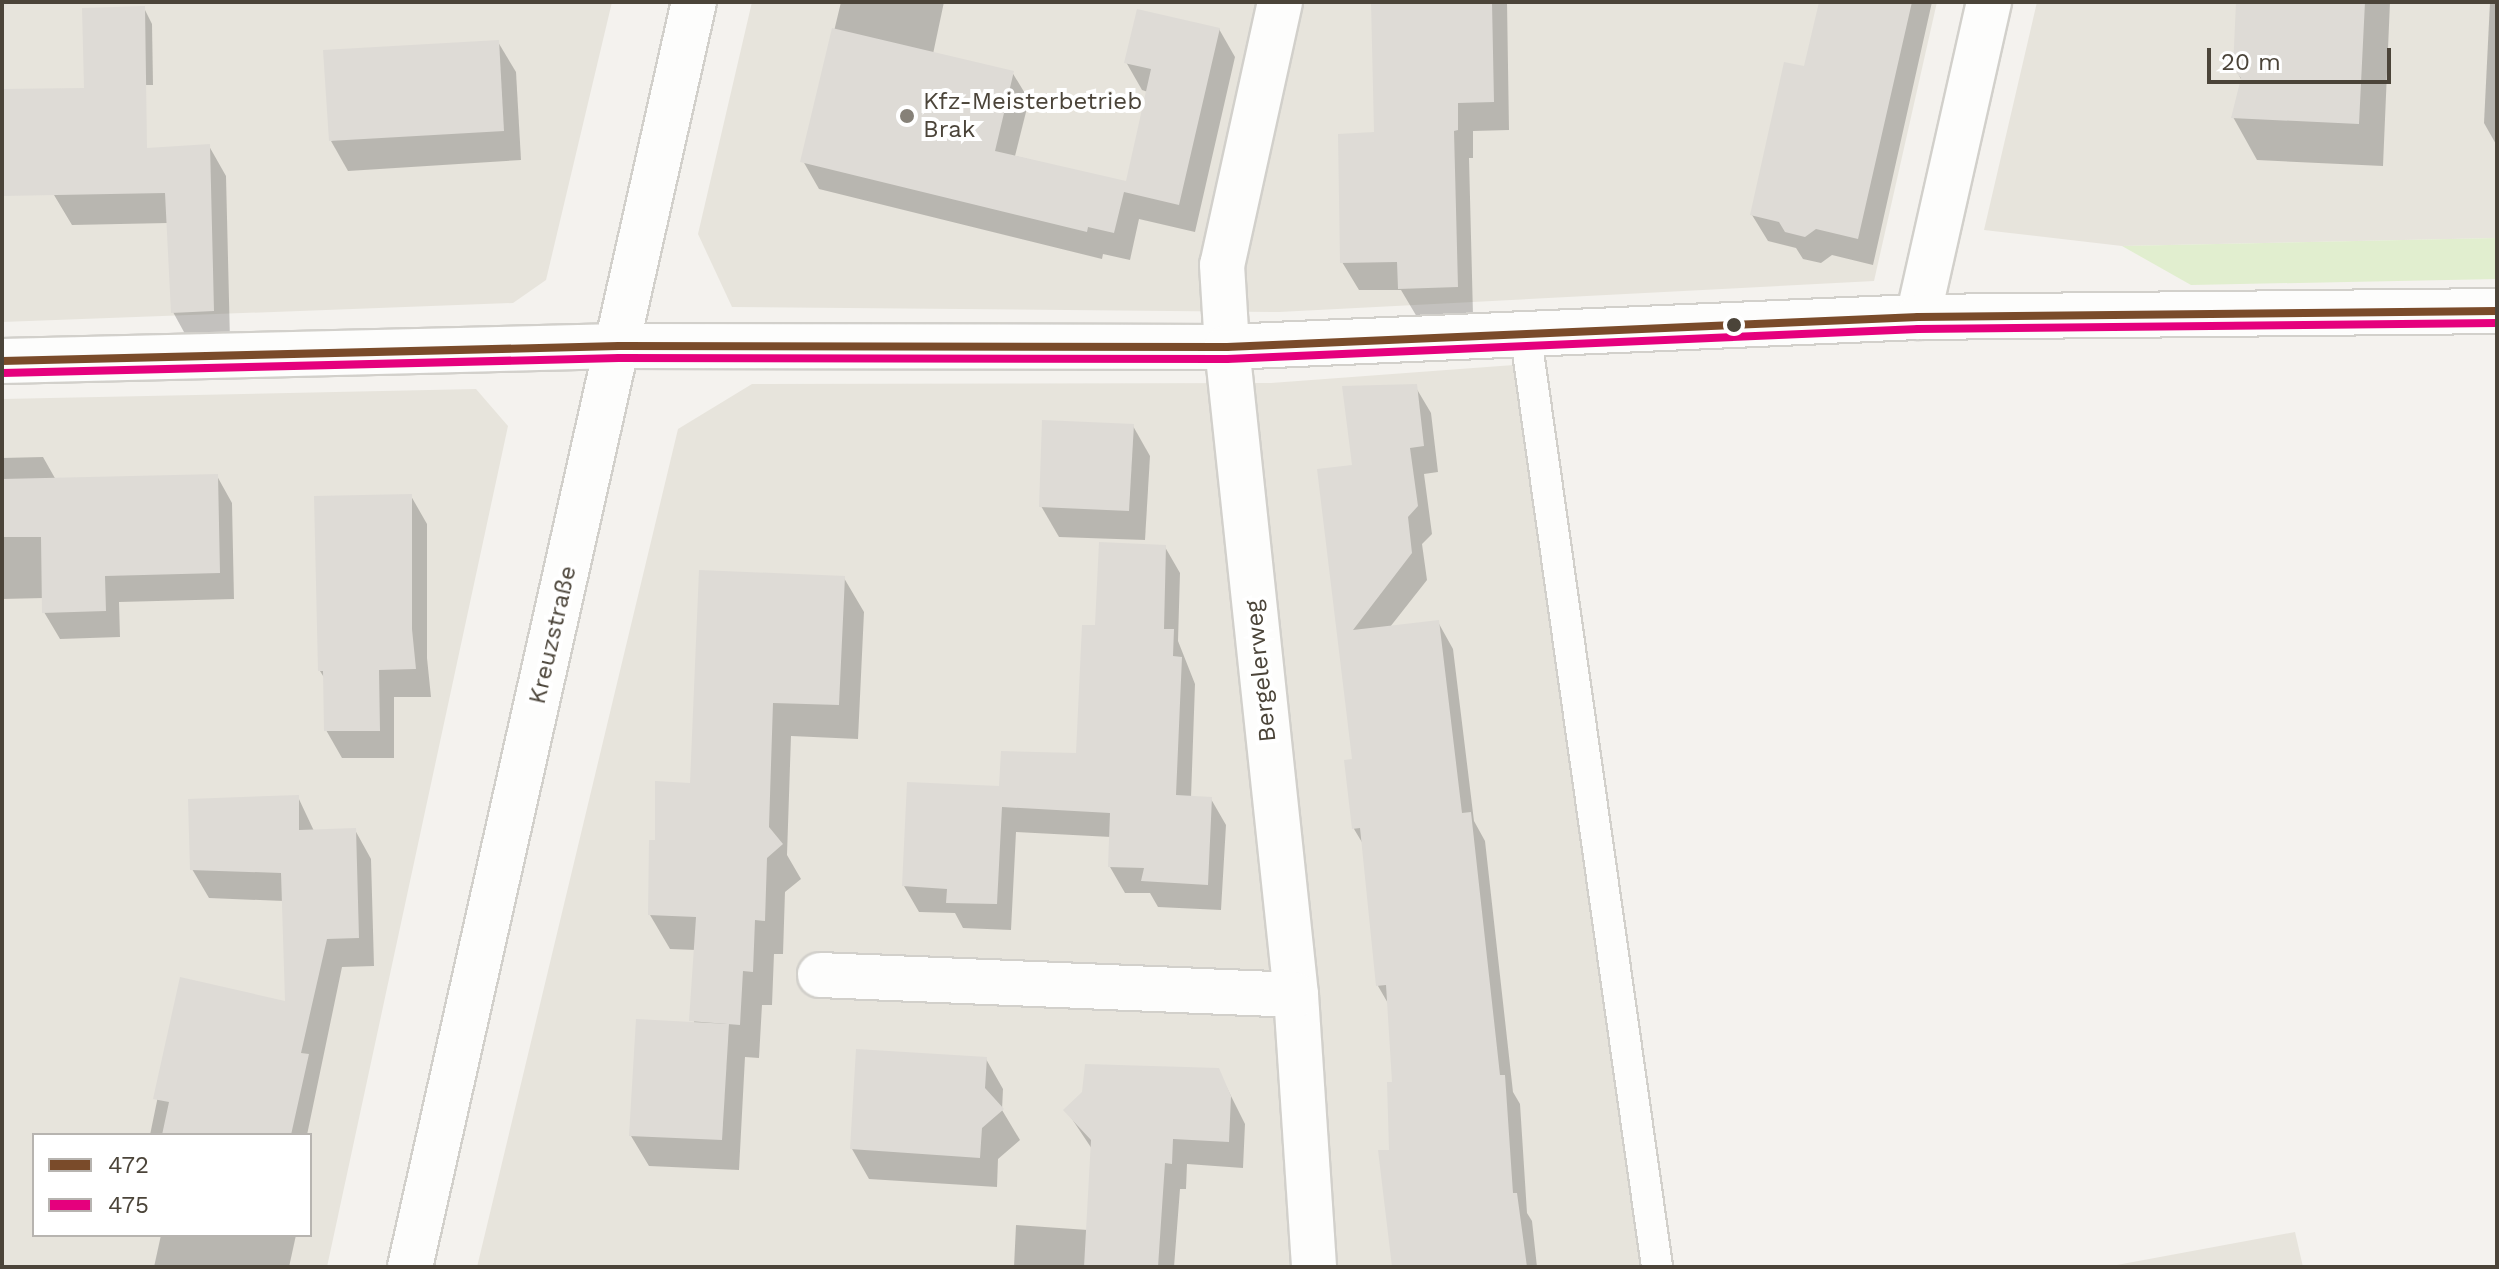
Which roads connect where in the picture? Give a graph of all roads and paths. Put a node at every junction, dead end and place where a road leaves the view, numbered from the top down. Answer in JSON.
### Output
{"nodes":[{"id":1,"x":694,"y":2,"type":"edge"},
{"id":2,"x":1280,"y":2,"type":"edge"},
{"id":3,"x":1989,"y":2,"type":"edge"},
{"id":4,"x":2497,"y":311,"type":"edge"},
{"id":5,"x":1918,"y":317,"type":"junction"},
{"id":6,"x":1525,"y":331,"type":"junction"},
{"id":7,"x":619,"y":346,"type":"junction"},
{"id":8,"x":1227,"y":347,"type":"junction"},
{"id":9,"x":2,"y":361,"type":"edge"},
{"id":10,"x":820,"y":975,"type":"dead end"},
{"id":11,"x":1296,"y":995,"type":"junction"},
{"id":12,"x":410,"y":1267,"type":"edge"},
{"id":13,"x":1314,"y":1267,"type":"edge"},
{"id":14,"x":1657,"y":1267,"type":"edge"}],
"edges":[{"from":1,"to":7,"type":"street","name":"Kreuzstraße"},
{"from":2,"to":8,"type":"street","name":"Bergelerweg"},
{"from":3,"to":5,"type":"street"},
{"from":4,"to":5,"type":"street"},
{"from":5,"to":6,"type":"street"},
{"from":6,"to":8,"type":"street"},
{"from":6,"to":14,"type":"lane"},
{"from":7,"to":8,"type":"street"},
{"from":7,"to":9,"type":"street"},
{"from":7,"to":12,"type":"street","name":"Kreuzstraße"},
{"from":8,"to":11,"type":"street","name":"Bergelerweg"},
{"from":10,"to":11,"type":"street"},
{"from":11,"to":13,"type":"street","name":"Bergelerweg"}]}
